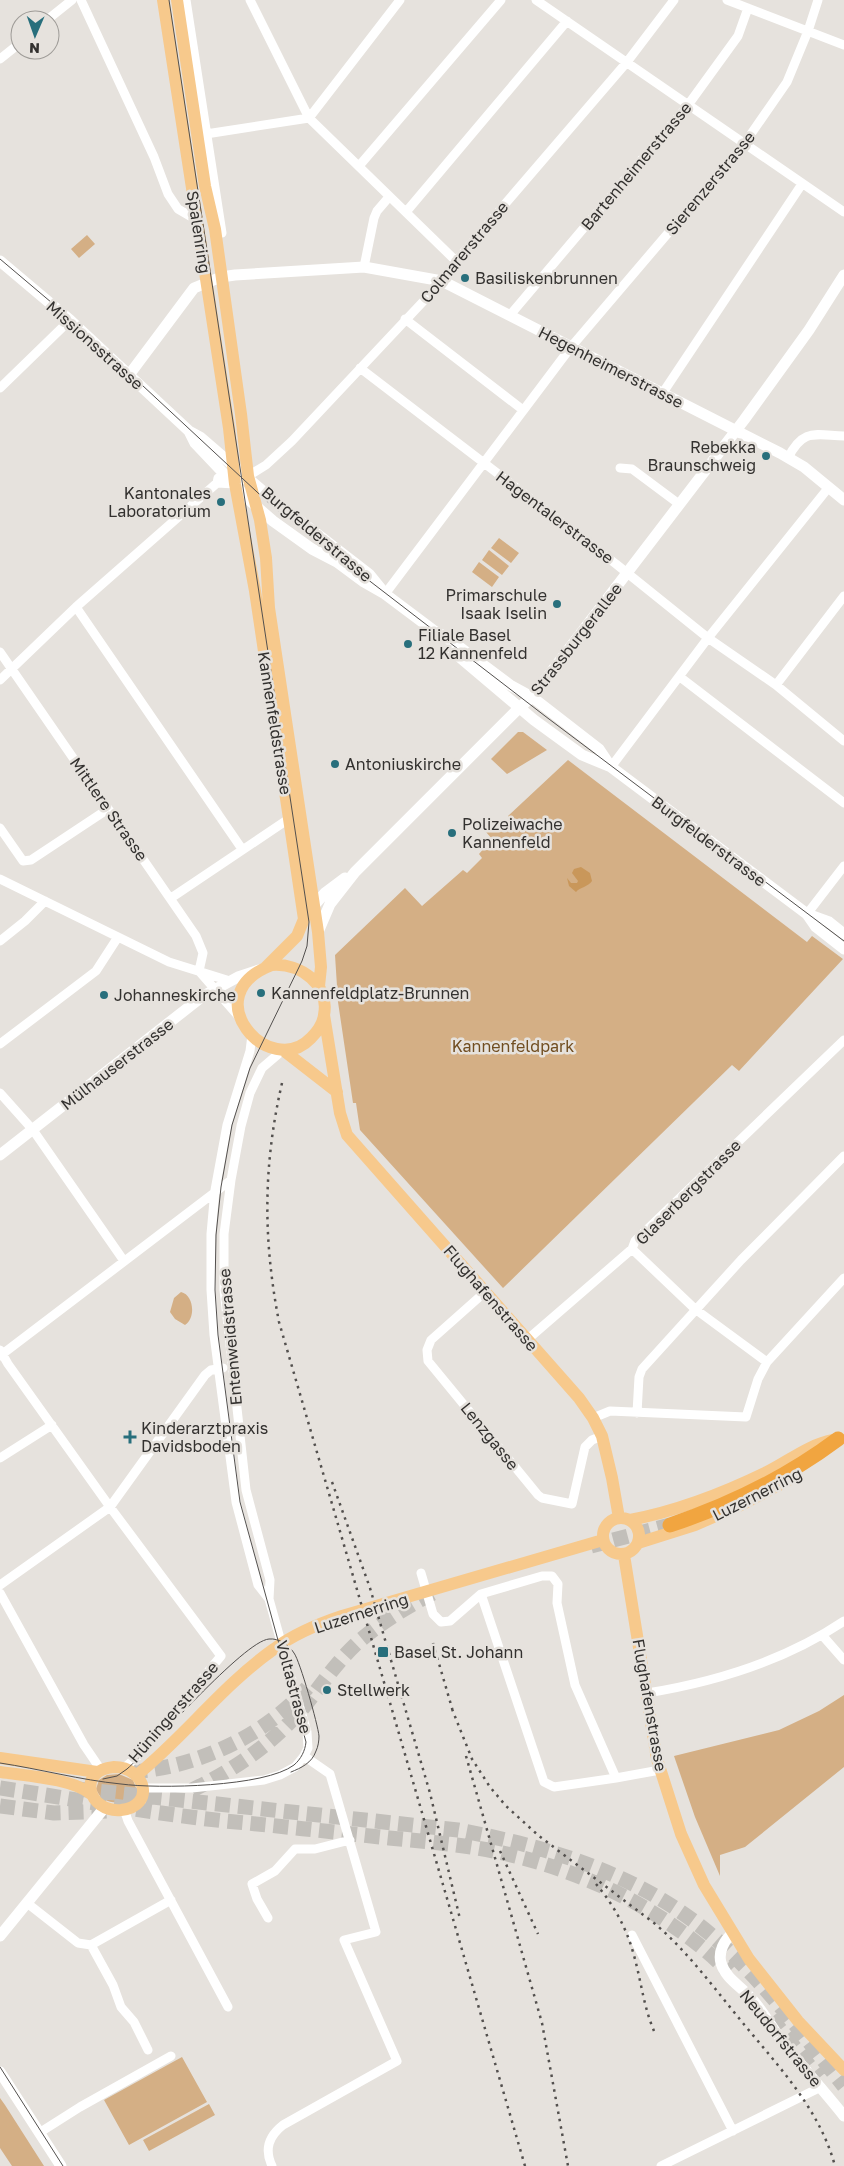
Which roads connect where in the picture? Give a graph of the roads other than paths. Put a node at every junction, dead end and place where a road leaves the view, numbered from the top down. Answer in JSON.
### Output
{"nodes":[{"id":1,"x":72,"y":0,"type":"edge"},
{"id":2,"x":81,"y":0,"type":"edge"},
{"id":3,"x":163,"y":0,"type":"edge"},
{"id":4,"x":177,"y":0,"type":"edge"},
{"id":5,"x":186,"y":0,"type":"edge"},
{"id":6,"x":250,"y":0,"type":"edge"},
{"id":7,"x":400,"y":0,"type":"edge"},
{"id":8,"x":501,"y":0,"type":"edge"},
{"id":9,"x":536,"y":0,"type":"edge"},
{"id":10,"x":674,"y":0,"type":"edge"},
{"id":11,"x":727,"y":0,"type":"edge"},
{"id":12,"x":818,"y":0,"type":"edge"},
{"id":13,"x":748,"y":8,"type":"junction"},
{"id":14,"x":60,"y":10,"type":"edge"},
{"id":15,"x":567,"y":21,"type":"junction"},
{"id":16,"x":808,"y":31,"type":"junction"},
{"id":17,"x":844,"y":45,"type":"edge"},
{"id":18,"x":10,"y":51,"type":"edge"},
{"id":19,"x":0,"y":59,"type":"edge"},
{"id":20,"x":627,"y":62,"type":"junction"},
{"id":21,"x":688,"y":106,"type":"junction"},
{"id":22,"x":308,"y":118,"type":"junction"},
{"id":23,"x":206,"y":134,"type":"junction"},
{"id":24,"x":744,"y":144,"type":"junction"},
{"id":25,"x":359,"y":166,"type":"junction"},
{"id":26,"x":802,"y":184,"type":"junction"},
{"id":27,"x":389,"y":197,"type":"junction"},
{"id":28,"x":406,"y":212,"type":"junction"},
{"id":29,"x":844,"y":212,"type":"edge"},
{"id":30,"x":197,"y":217,"type":"junction"},
{"id":31,"x":0,"y":261,"type":"edge"},
{"id":32,"x":456,"y":261,"type":"junction"},
{"id":33,"x":364,"y":267,"type":"junction"},
{"id":34,"x":844,"y":275,"type":"edge"},
{"id":35,"x":221,"y":277,"type":"junction"},
{"id":36,"x":442,"y":280,"type":"junction"},
{"id":37,"x":207,"y":282,"type":"junction"},
{"id":38,"x":510,"y":315,"type":"junction"},
{"id":39,"x":405,"y":319,"type":"junction"},
{"id":40,"x":70,"y":320,"type":"junction"},
{"id":41,"x":571,"y":347,"type":"junction"},
{"id":42,"x":360,"y":368,"type":"junction"},
{"id":43,"x":129,"y":375,"type":"junction"},
{"id":44,"x":0,"y":388,"type":"edge"},
{"id":45,"x":662,"y":394,"type":"junction"},
{"id":46,"x":523,"y":410,"type":"junction"},
{"id":47,"x":189,"y":431,"type":"junction"},
{"id":48,"x":735,"y":431,"type":"junction"},
{"id":49,"x":844,"y":436,"type":"edge"},
{"id":50,"x":230,"y":439,"type":"junction"},
{"id":51,"x":214,"y":449,"type":"junction"},
{"id":52,"x":788,"y":458,"type":"junction"},
{"id":53,"x":484,"y":464,"type":"junction"},
{"id":54,"x":216,"y":465,"type":"junction"},
{"id":55,"x":233,"y":465,"type":"junction"},
{"id":56,"x":620,"y":468,"type":"dead end"},
{"id":57,"x":248,"y":476,"type":"junction"},
{"id":58,"x":216,"y":483,"type":"junction"},
{"id":59,"x":235,"y":484,"type":"junction"},
{"id":60,"x":829,"y":487,"type":"junction"},
{"id":61,"x":844,"y":500,"type":"edge"},
{"id":62,"x":679,"y":504,"type":"junction"},
{"id":63,"x":257,"y":508,"type":"junction"},
{"id":64,"x":627,"y":573,"type":"junction"},
{"id":65,"x":385,"y":594,"type":"junction"},
{"id":66,"x":844,"y":596,"type":"edge"},
{"id":67,"x":76,"y":607,"type":"junction"},
{"id":68,"x":433,"y":630,"type":"junction"},
{"id":69,"x":708,"y":638,"type":"junction"},
{"id":70,"x":0,"y":652,"type":"edge"},
{"id":71,"x":11,"y":668,"type":"junction"},
{"id":72,"x":680,"y":677,"type":"junction"},
{"id":73,"x":0,"y":680,"type":"edge"},
{"id":74,"x":776,"y":685,"type":"junction"},
{"id":75,"x":532,"y":697,"type":"junction"},
{"id":76,"x":520,"y":707,"type":"junction"},
{"id":77,"x":844,"y":741,"type":"edge"},
{"id":78,"x":611,"y":767,"type":"junction"},
{"id":79,"x":844,"y":803,"type":"edge"},
{"id":80,"x":108,"y":809,"type":"junction"},
{"id":81,"x":295,"y":816,"type":"junction"},
{"id":82,"x":0,"y":828,"type":"edge"},
{"id":83,"x":242,"y":849,"type":"junction"},
{"id":84,"x":844,"y":866,"type":"edge"},
{"id":85,"x":355,"y":872,"type":"junction"},
{"id":86,"x":0,"y":879,"type":"edge"},
{"id":87,"x":171,"y":898,"type":"junction"},
{"id":88,"x":44,"y":902,"type":"junction"},
{"id":89,"x":314,"y":904,"type":"junction"},
{"id":90,"x":807,"y":914,"type":"junction"},
{"id":91,"x":304,"y":919,"type":"junction"},
{"id":92,"x":318,"y":932,"type":"junction"},
{"id":93,"x":844,"y":934,"type":"edge"},
{"id":94,"x":118,"y":937,"type":"junction"},
{"id":95,"x":0,"y":941,"type":"edge"},
{"id":96,"x":844,"y":949,"type":"edge"},
{"id":97,"x":265,"y":968,"type":"junction"},
{"id":98,"x":199,"y":971,"type":"junction"},
{"id":99,"x":230,"y":980,"type":"junction"},
{"id":100,"x":319,"y":986,"type":"junction"},
{"id":101,"x":213,"y":989,"type":"junction"},
{"id":102,"x":324,"y":1015,"type":"junction"},
{"id":103,"x":240,"y":1018,"type":"junction"},
{"id":104,"x":252,"y":1035,"type":"junction"},
{"id":105,"x":844,"y":1040,"type":"edge"},
{"id":106,"x":0,"y":1044,"type":"edge"},
{"id":107,"x":284,"y":1050,"type":"junction"},
{"id":108,"x":337,"y":1092,"type":"junction"},
{"id":109,"x":0,"y":1093,"type":"edge"},
{"id":110,"x":33,"y":1130,"type":"junction"},
{"id":111,"x":0,"y":1155,"type":"edge"},
{"id":112,"x":844,"y":1156,"type":"edge"},
{"id":113,"x":231,"y":1180,"type":"junction"},
{"id":114,"x":215,"y":1190,"type":"junction"},
{"id":115,"x":632,"y":1249,"type":"junction"},
{"id":116,"x":124,"y":1260,"type":"junction"},
{"id":117,"x":844,"y":1278,"type":"edge"},
{"id":118,"x":485,"y":1292,"type":"junction"},
{"id":119,"x":695,"y":1309,"type":"junction"},
{"id":120,"x":528,"y":1340,"type":"junction"},
{"id":121,"x":1,"y":1353,"type":"edge"},
{"id":122,"x":767,"y":1362,"type":"junction"},
{"id":123,"x":231,"y":1367,"type":"junction"},
{"id":124,"x":218,"y":1368,"type":"junction"},
{"id":125,"x":637,"y":1413,"type":"junction"},
{"id":126,"x":593,"y":1418,"type":"junction"},
{"id":127,"x":52,"y":1425,"type":"junction"},
{"id":128,"x":602,"y":1436,"type":"junction"},
{"id":129,"x":842,"y":1440,"type":"edge"},
{"id":130,"x":0,"y":1458,"type":"edge"},
{"id":131,"x":110,"y":1507,"type":"junction"},
{"id":132,"x":624,"y":1519,"type":"junction"},
{"id":133,"x":669,"y":1522,"type":"tunnel mouth"},
{"id":134,"x":603,"y":1540,"type":"junction"},
{"id":135,"x":638,"y":1543,"type":"junction"},
{"id":136,"x":624,"y":1554,"type":"junction"},
{"id":137,"x":421,"y":1573,"type":"dead end"},
{"id":138,"x":0,"y":1585,"type":"edge"},
{"id":139,"x":0,"y":1592,"type":"edge"},
{"id":140,"x":481,"y":1594,"type":"junction"},
{"id":141,"x":269,"y":1599,"type":"junction"},
{"id":142,"x":844,"y":1621,"type":"edge"},
{"id":143,"x":822,"y":1635,"type":"junction"},
{"id":144,"x":844,"y":1660,"type":"edge"},
{"id":145,"x":646,"y":1693,"type":"junction"},
{"id":146,"x":304,"y":1756,"type":"junction"},
{"id":147,"x":0,"y":1758,"type":"edge"},
{"id":148,"x":124,"y":1768,"type":"junction"},
{"id":149,"x":660,"y":1770,"type":"junction"},
{"id":150,"x":99,"y":1771,"type":"junction"},
{"id":151,"x":0,"y":1772,"type":"edge"},
{"id":152,"x":137,"y":1775,"type":"junction"},
{"id":153,"x":616,"y":1778,"type":"junction"},
{"id":154,"x":143,"y":1788,"type":"junction"},
{"id":155,"x":91,"y":1794,"type":"junction"},
{"id":156,"x":105,"y":1807,"type":"junction"},
{"id":157,"x":124,"y":1809,"type":"junction"},
{"id":158,"x":350,"y":1840,"type":"junction"},
{"id":159,"x":170,"y":1900,"type":"junction"},
{"id":160,"x":27,"y":1903,"type":"junction"},
{"id":161,"x":268,"y":1918,"type":"dead end"},
{"id":162,"x":733,"y":1933,"type":"junction"},
{"id":163,"x":632,"y":1935,"type":"dead end"},
{"id":164,"x":0,"y":1936,"type":"edge"},
{"id":165,"x":92,"y":1945,"type":"junction"},
{"id":166,"x":228,"y":2007,"type":"dead end"},
{"id":167,"x":148,"y":2050,"type":"dead end"},
{"id":168,"x":171,"y":2056,"type":"dead end"},
{"id":169,"x":844,"y":2070,"type":"edge"},
{"id":170,"x":0,"y":2072,"type":"edge"},
{"id":171,"x":822,"y":2088,"type":"junction"},
{"id":172,"x":844,"y":2116,"type":"edge"},
{"id":173,"x":733,"y":2131,"type":"junction"},
{"id":174,"x":40,"y":2133,"type":"junction"},
{"id":175,"x":60,"y":2166,"type":"edge"},
{"id":176,"x":272,"y":2166,"type":"edge"},
{"id":177,"x":660,"y":2166,"type":"edge"}],
"edges":[{"from":1,"to":14,"type":"street"},
{"from":2,"to":30,"type":"street"},
{"from":3,"to":30,"type":"main road","name":"Spalenring"},
{"from":4,"to":35,"type":"main road","name":"Spalenring"},
{"from":5,"to":23,"type":"street","name":"Spalenring"},
{"from":6,"to":22,"type":"street"},
{"from":7,"to":22,"type":"street"},
{"from":8,"to":25,"type":"street"},
{"from":9,"to":15,"type":"street"},
{"from":10,"to":20,"type":"street","name":"Colmarerstrasse"},
{"from":11,"to":13,"type":"street"},
{"from":12,"to":16,"type":"street","name":"Sierenzerstrasse"},
{"from":13,"to":16,"type":"street"},
{"from":13,"to":21,"type":"street","name":"Bartenheimerstrasse"},
{"from":15,"to":20,"type":"street"},
{"from":15,"to":28,"type":"street"},
{"from":16,"to":17,"type":"street"},
{"from":16,"to":24,"type":"street","name":"Sierenzerstrasse"},
{"from":18,"to":19,"type":"street"},
{"from":20,"to":21,"type":"street"},
{"from":20,"to":32,"type":"street","name":"Colmarerstrasse"},
{"from":21,"to":24,"type":"street"},
{"from":21,"to":38,"type":"street","name":"Bartenheimerstrasse"},
{"from":22,"to":23,"type":"street"},
{"from":22,"to":25,"type":"street"},
{"from":23,"to":35,"type":"street","name":"Spalenring"},
{"from":24,"to":26,"type":"street"},
{"from":24,"to":41,"type":"street","name":"Sierenzerstrasse"},
{"from":25,"to":27,"type":"street"},
{"from":26,"to":29,"type":"street"},
{"from":26,"to":45,"type":"street"},
{"from":27,"to":28,"type":"street"},
{"from":27,"to":33,"type":"street"},
{"from":28,"to":32,"type":"street"},
{"from":30,"to":37,"type":"main road","name":"Spalenring"},
{"from":31,"to":40,"type":"street","name":"Missionsstrasse"},
{"from":32,"to":36,"type":"street","name":"Colmarerstrasse"},
{"from":33,"to":35,"type":"street","name":"Hegenheimerstrasse"},
{"from":33,"to":36,"type":"street","name":"Hegenheimerstrasse"},
{"from":34,"to":48,"type":"street","name":"Strassburgerallee"},
{"from":35,"to":37,"type":"street","name":"Hegenheimerstrasse"},
{"from":35,"to":57,"type":"main road","name":"Spalenring"},
{"from":36,"to":38,"type":"street","name":"Hegenheimerstrasse"},
{"from":36,"to":39,"type":"street","name":"Colmarerstrasse"},
{"from":37,"to":43,"type":"street","name":"Hegenheimerstrasse"},
{"from":37,"to":50,"type":"main road","name":"Spalenring"},
{"from":38,"to":41,"type":"street","name":"Hegenheimerstrasse"},
{"from":39,"to":42,"type":"street","name":"Colmarerstrasse"},
{"from":39,"to":46,"type":"street"},
{"from":40,"to":43,"type":"street","name":"Missionsstrasse"},
{"from":40,"to":44,"type":"street"},
{"from":41,"to":45,"type":"street","name":"Hegenheimerstrasse"},
{"from":41,"to":46,"type":"street","name":"Sierenzerstrasse"},
{"from":42,"to":53,"type":"street","name":"Hagentalerstrasse"},
{"from":42,"to":57,"type":"street","name":"Colmarerstrasse"},
{"from":43,"to":47,"type":"street","name":"Missionsstrasse"},
{"from":45,"to":48,"type":"street","name":"Hegenheimerstrasse"},
{"from":46,"to":53,"type":"street","name":"Sierenzerstrasse"},
{"from":47,"to":51,"type":"street","name":"Missionsstrasse"},
{"from":47,"to":54,"type":"street","name":"Missionsstrasse"},
{"from":48,"to":52,"type":"street","name":"Hegenheimerstrasse"},
{"from":48,"to":62,"type":"street","name":"Strassburgerallee"},
{"from":49,"to":52,"type":"street"},
{"from":50,"to":51,"type":"street"},
{"from":50,"to":55,"type":"main road","name":"Spalenring"},
{"from":51,"to":55,"type":"street","name":"Missionsstrasse"},
{"from":52,"to":60,"type":"street","name":"Hegenheimerstrasse"},
{"from":53,"to":64,"type":"street","name":"Hagentalerstrasse"},
{"from":53,"to":65,"type":"street","name":"Sierenzerstrasse"},
{"from":54,"to":58,"type":"street"},
{"from":54,"to":59,"type":"street","name":"Missionsstrasse"},
{"from":55,"to":57,"type":"street","name":"Missionsstrasse"},
{"from":55,"to":59,"type":"main road","name":"Kannenfeldstrasse"},
{"from":56,"to":62,"type":"street"},
{"from":57,"to":59,"type":"street","name":"Colmarerstrasse"},
{"from":57,"to":63,"type":"main road","name":"Kannenfeldstrasse"},
{"from":57,"to":65,"type":"street","name":"Burgfelderstrasse"},
{"from":58,"to":59,"type":"street"},
{"from":58,"to":67,"type":"street"},
{"from":59,"to":63,"type":"street","name":"Burgfelderstrasse"},
{"from":59,"to":81,"type":"main road","name":"Kannenfeldstrasse"},
{"from":60,"to":61,"type":"street","name":"Hegenheimerstrasse"},
{"from":60,"to":69,"type":"street"},
{"from":62,"to":64,"type":"street","name":"Strassburgerallee"},
{"from":63,"to":65,"type":"street","name":"Burgfelderstrasse"},
{"from":63,"to":81,"type":"main road","name":"Kannenfeldstrasse"},
{"from":64,"to":69,"type":"street","name":"Hagentalerstrasse"},
{"from":64,"to":75,"type":"street","name":"Strassburgerallee"},
{"from":65,"to":68,"type":"street","name":"Burgfelderstrasse"},
{"from":66,"to":74,"type":"street"},
{"from":67,"to":71,"type":"street"},
{"from":67,"to":83,"type":"street"},
{"from":68,"to":75,"type":"street","name":"Burgfelderstrasse"},
{"from":68,"to":76,"type":"street","name":"Burgfelderstrasse"},
{"from":69,"to":72,"type":"street"},
{"from":69,"to":74,"type":"street","name":"Hagentalerstrasse"},
{"from":70,"to":71,"type":"street","name":"Mittlere Strasse"},
{"from":71,"to":73,"type":"street"},
{"from":71,"to":80,"type":"street","name":"Mittlere Strasse"},
{"from":72,"to":78,"type":"street"},
{"from":72,"to":79,"type":"street"},
{"from":74,"to":77,"type":"street","name":"Hagentalerstrasse"},
{"from":75,"to":76,"type":"street","name":"Strassburgerallee"},
{"from":75,"to":78,"type":"street","name":"Burgfelderstrasse"},
{"from":76,"to":78,"type":"street","name":"Burgfelderstrasse"},
{"from":76,"to":85,"type":"street","name":"Strassburgerallee"},
{"from":78,"to":90,"type":"street","name":"Burgfelderstrasse"},
{"from":80,"to":82,"type":"street"},
{"from":80,"to":87,"type":"street","name":"Mittlere Strasse"},
{"from":81,"to":83,"type":"street"},
{"from":81,"to":89,"type":"main road","name":"Kannenfeldstrasse"},
{"from":81,"to":91,"type":"main road","name":"Kannenfeldstrasse"},
{"from":83,"to":87,"type":"street"},
{"from":84,"to":90,"type":"street"},
{"from":85,"to":89,"type":"street","name":"Strassburgerallee"},
{"from":85,"to":92,"type":"street","name":"Strassburgerallee"},
{"from":86,"to":88,"type":"street"},
{"from":87,"to":98,"type":"street","name":"Mittlere Strasse"},
{"from":88,"to":94,"type":"street"},
{"from":88,"to":95,"type":"street"},
{"from":89,"to":91,"type":"street","name":"Strassburgerallee"},
{"from":89,"to":92,"type":"main road","name":"Kannenfeldstrasse"},
{"from":90,"to":93,"type":"street","name":"Burgfelderstrasse"},
{"from":90,"to":96,"type":"street","name":"Burgfelderstrasse"},
{"from":91,"to":97,"type":"main road"},
{"from":92,"to":100,"type":"main road","name":"Kannenfeldstrasse"},
{"from":94,"to":98,"type":"street"},
{"from":94,"to":106,"type":"street"},
{"from":97,"to":99,"type":"street","name":"Mülhauserstrasse"},
{"from":97,"to":100,"type":"main road"},
{"from":97,"to":103,"type":"main road"},
{"from":98,"to":99,"type":"street"},
{"from":98,"to":101,"type":"street"},
{"from":99,"to":101,"type":"street","name":"Mülhauserstrasse"},
{"from":100,"to":102,"type":"main road"},
{"from":101,"to":103,"type":"street"},
{"from":101,"to":110,"type":"street","name":"Mülhauserstrasse"},
{"from":102,"to":107,"type":"main road"},
{"from":102,"to":108,"type":"main road","name":"Flughafenstrasse"},
{"from":103,"to":104,"type":"main road"},
{"from":104,"to":107,"type":"main road"},
{"from":104,"to":114,"type":"street","name":"Entenweidstrasse"},
{"from":105,"to":115,"type":"street","name":"Glaserbergstrasse"},
{"from":107,"to":108,"type":"main road"},
{"from":107,"to":113,"type":"street","name":"Entenweidstrasse"},
{"from":108,"to":118,"type":"main road","name":"Flughafenstrasse"},
{"from":109,"to":110,"type":"street"},
{"from":110,"to":111,"type":"street","name":"Mülhauserstrasse"},
{"from":110,"to":116,"type":"street"},
{"from":112,"to":119,"type":"street"},
{"from":113,"to":114,"type":"street"},
{"from":113,"to":123,"type":"street","name":"Entenweidstrasse"},
{"from":114,"to":116,"type":"street"},
{"from":114,"to":124,"type":"street","name":"Entenweidstrasse"},
{"from":115,"to":119,"type":"street"},
{"from":115,"to":120,"type":"street","name":"Glaserbergstrasse"},
{"from":116,"to":121,"type":"street"},
{"from":117,"to":122,"type":"street"},
{"from":118,"to":120,"type":"main road","name":"Flughafenstrasse"},
{"from":118,"to":128,"type":"street","name":"Lenzgasse"},
{"from":119,"to":122,"type":"street"},
{"from":119,"to":125,"type":"street"},
{"from":120,"to":126,"type":"main road","name":"Flughafenstrasse"},
{"from":121,"to":127,"type":"street"},
{"from":122,"to":125,"type":"street"},
{"from":123,"to":124,"type":"street"},
{"from":123,"to":141,"type":"street","name":"Entenweidstrasse"},
{"from":124,"to":131,"type":"street"},
{"from":124,"to":141,"type":"street","name":"Entenweidstrasse"},
{"from":125,"to":126,"type":"street"},
{"from":126,"to":128,"type":"main road","name":"Flughafenstrasse"},
{"from":127,"to":130,"type":"street"},
{"from":127,"to":131,"type":"street"},
{"from":128,"to":132,"type":"main road","name":"Flughafenstrasse"},
{"from":129,"to":132,"type":"main road","name":"Luzernerring"},
{"from":129,"to":133,"type":"highway"},
{"from":129,"to":135,"type":"main road","name":"Luzernerring"},
{"from":131,"to":138,"type":"street"},
{"from":131,"to":148,"type":"street","name":"Hüningerstrasse"},
{"from":132,"to":134,"type":"main road"},
{"from":132,"to":135,"type":"main road"},
{"from":134,"to":136,"type":"main road"},
{"from":134,"to":152,"type":"main road","name":"Luzernerring"},
{"from":135,"to":136,"type":"main road"},
{"from":136,"to":145,"type":"main road","name":"Flughafenstrasse"},
{"from":137,"to":140,"type":"street"},
{"from":139,"to":150,"type":"street"},
{"from":140,"to":153,"type":"street"},
{"from":140,"to":153,"type":"street"},
{"from":141,"to":146,"type":"street","name":"Voltastrasse"},
{"from":142,"to":143,"type":"street"},
{"from":143,"to":144,"type":"street"},
{"from":143,"to":145,"type":"street"},
{"from":145,"to":149,"type":"main road","name":"Flughafenstrasse"},
{"from":146,"to":154,"type":"street","name":"Voltastrasse"},
{"from":146,"to":158,"type":"street"},
{"from":147,"to":150,"type":"main road"},
{"from":148,"to":150,"type":"main road"},
{"from":148,"to":152,"type":"main road"},
{"from":149,"to":153,"type":"street"},
{"from":149,"to":162,"type":"main road","name":"Flughafenstrasse"},
{"from":150,"to":155,"type":"main road"},
{"from":151,"to":155,"type":"main road"},
{"from":152,"to":154,"type":"main road"},
{"from":154,"to":157,"type":"main road"},
{"from":155,"to":156,"type":"main road"},
{"from":156,"to":157,"type":"main road"},
{"from":156,"to":160,"type":"street"},
{"from":157,"to":159,"type":"street"},
{"from":158,"to":161,"type":"street"},
{"from":158,"to":176,"type":"street"},
{"from":159,"to":165,"type":"street"},
{"from":159,"to":166,"type":"street"},
{"from":160,"to":164,"type":"street"},
{"from":160,"to":165,"type":"street"},
{"from":162,"to":169,"type":"main road","name":"Flughafenstrasse"},
{"from":162,"to":171,"type":"street","name":"Neudorfstrasse"},
{"from":163,"to":173,"type":"street"},
{"from":165,"to":167,"type":"street"},
{"from":168,"to":174,"type":"street"},
{"from":170,"to":174,"type":"street"},
{"from":171,"to":172,"type":"street","name":"Neudorfstrasse"},
{"from":171,"to":173,"type":"street"},
{"from":173,"to":177,"type":"street"},
{"from":174,"to":175,"type":"street"}]}
